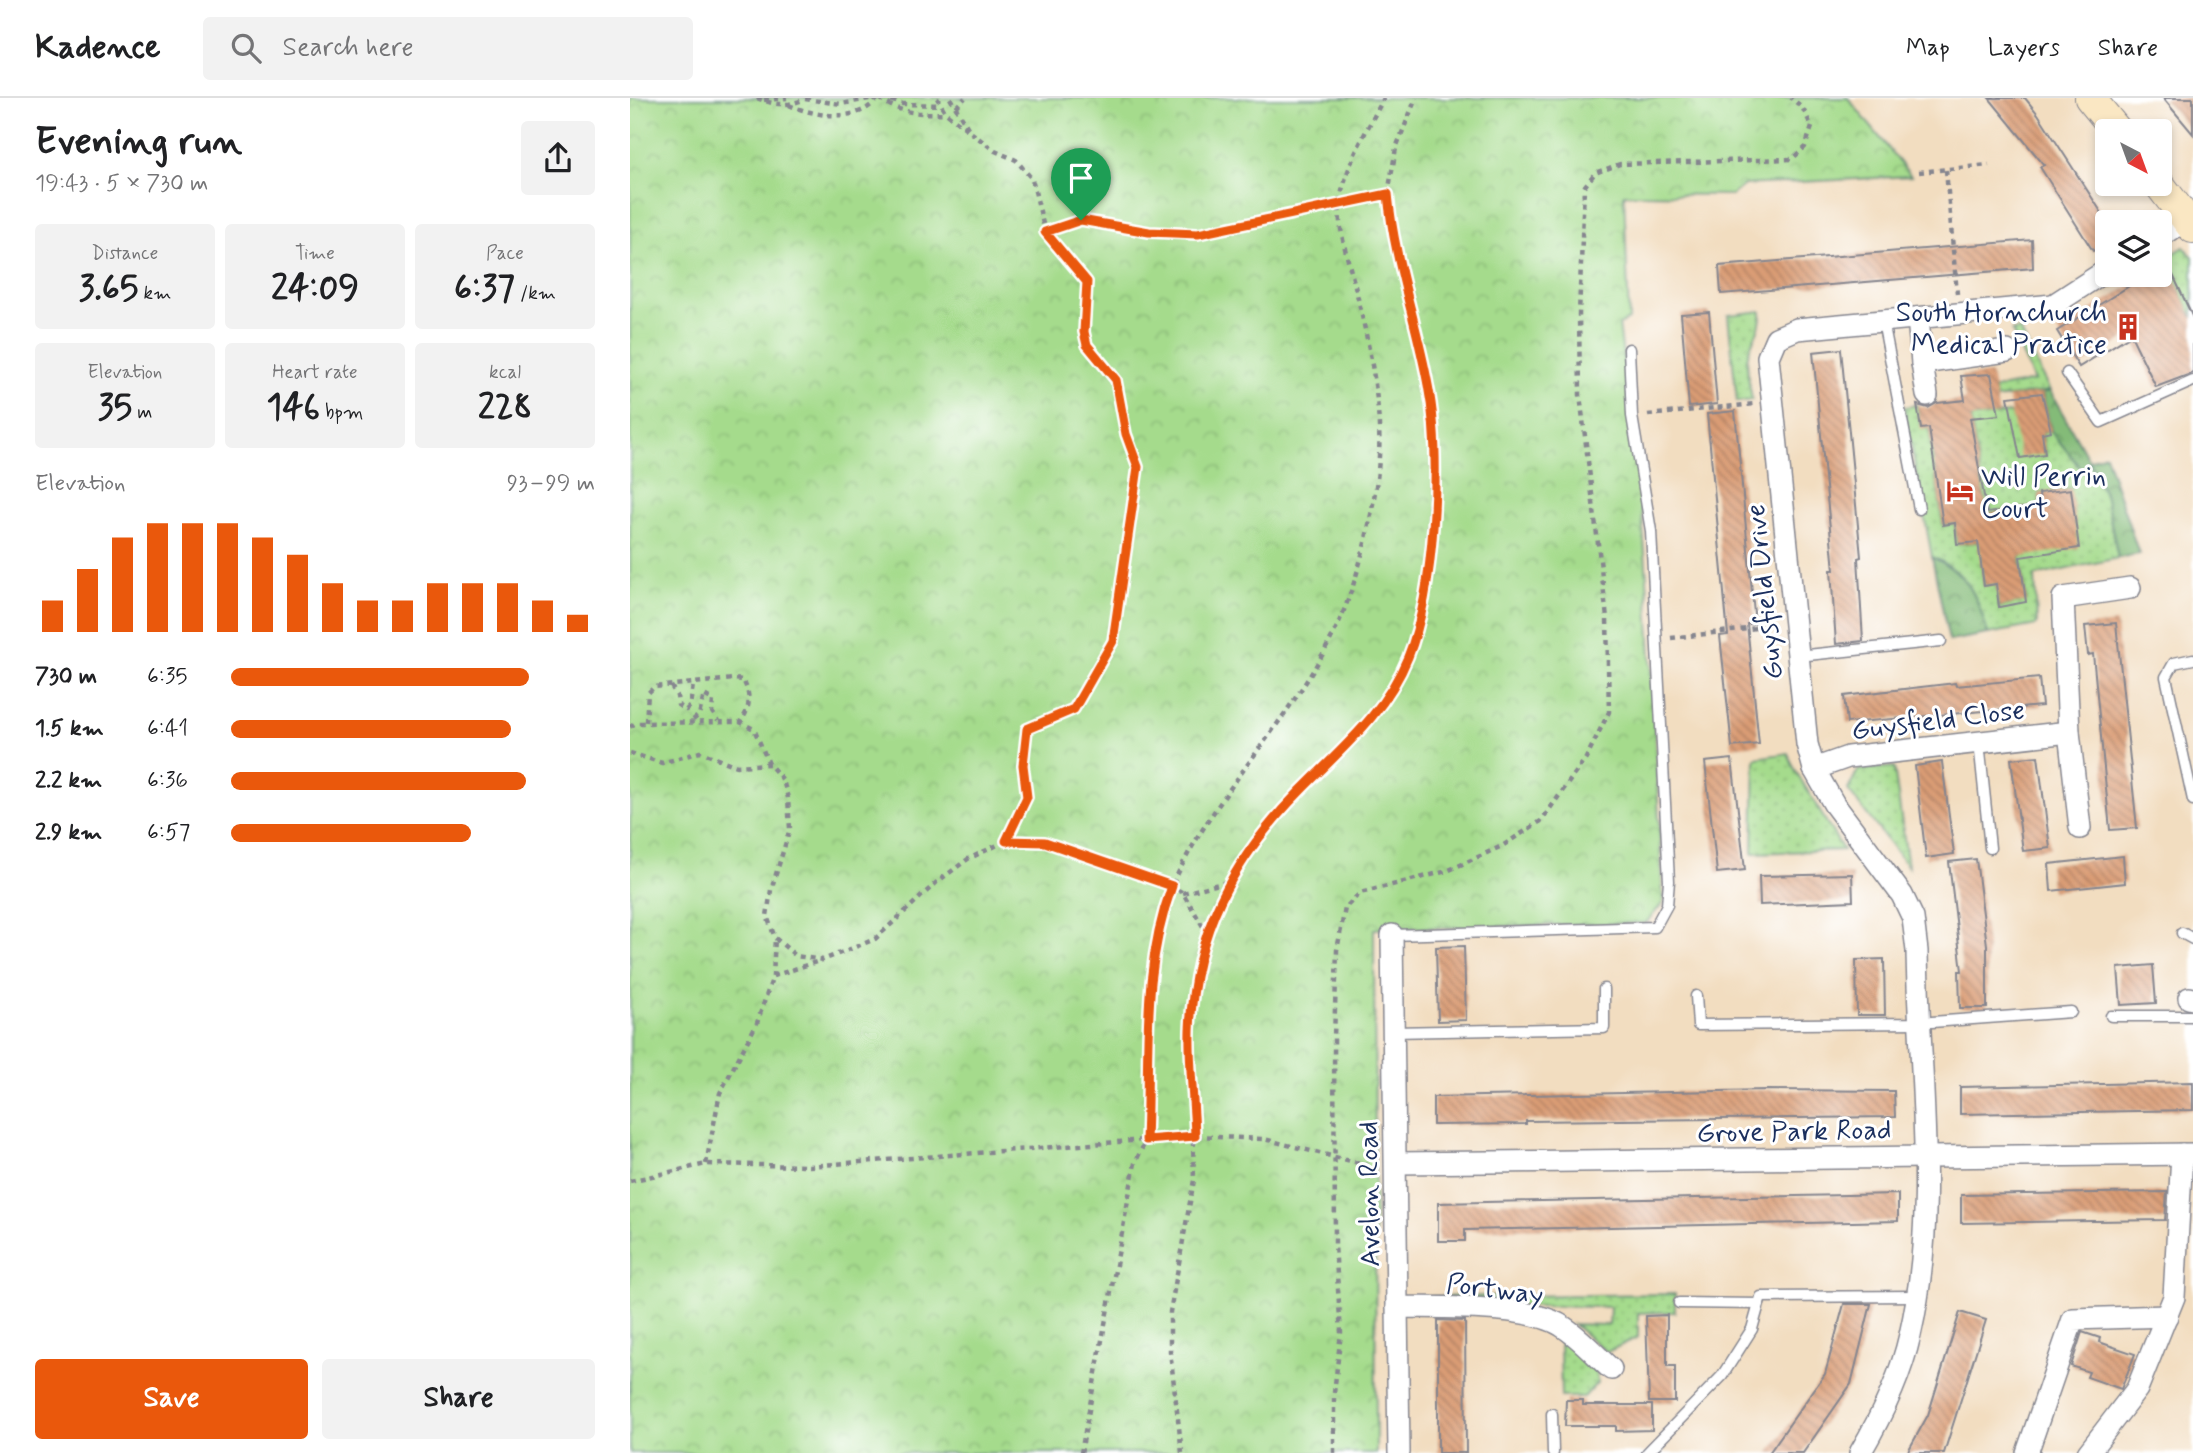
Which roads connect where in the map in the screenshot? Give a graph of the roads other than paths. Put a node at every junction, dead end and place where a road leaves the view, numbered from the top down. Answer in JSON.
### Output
{"nodes":[{"id":1,"x":2090,"y":98,"type":"edge"},
{"id":2,"x":2107,"y":119,"type":"edge"},
{"id":3,"x":2168,"y":196,"type":"edge"},
{"id":4,"x":2190,"y":224,"type":"edge"},
{"id":5,"x":2172,"y":232,"type":"edge"},
{"id":6,"x":2095,"y":278,"type":"edge"},
{"id":7,"x":1918,"y":318,"type":"junction"},
{"id":8,"x":1883,"y":321,"type":"junction"},
{"id":9,"x":1629,"y":349,"type":"dead end"},
{"id":10,"x":2007,"y":351,"type":"dead end"},
{"id":11,"x":1922,"y":363,"type":"junction"},
{"id":12,"x":2067,"y":373,"type":"dead end"},
{"id":13,"x":2193,"y":381,"type":"edge"},
{"id":14,"x":1927,"y":395,"type":"dead end"},
{"id":15,"x":1919,"y":509,"type":"dead end"},
{"id":16,"x":2130,"y":588,"type":"dead end"},
{"id":17,"x":1941,"y":641,"type":"dead end"},
{"id":18,"x":1798,"y":656,"type":"junction"},
{"id":19,"x":2193,"y":659,"type":"edge"},
{"id":20,"x":2069,"y":732,"type":"junction"},
{"id":21,"x":1979,"y":742,"type":"junction"},
{"id":22,"x":1814,"y":769,"type":"junction"},
{"id":23,"x":2193,"y":800,"type":"edge"},
{"id":24,"x":2080,"y":828,"type":"dead end"},
{"id":25,"x":1990,"y":848,"type":"dead end"},
{"id":26,"x":2182,"y":933,"type":"dead end"},
{"id":27,"x":1392,"y":934,"type":"joint"},
{"id":28,"x":2193,"y":939,"type":"edge"},
{"id":29,"x":1604,"y":989,"type":"dead end"},
{"id":30,"x":1696,"y":996,"type":"dead end"},
{"id":31,"x":2192,"y":1004,"type":"edge"},
{"id":32,"x":2071,"y":1012,"type":"dead end"},
{"id":33,"x":2110,"y":1016,"type":"dead end"},
{"id":34,"x":1918,"y":1023,"type":"junction"},
{"id":35,"x":1392,"y":1032,"type":"junction"},
{"id":36,"x":2187,"y":1154,"type":"edge"},
{"id":37,"x":1924,"y":1156,"type":"junction"},
{"id":38,"x":1386,"y":1166,"type":"junction"},
{"id":39,"x":1916,"y":1296,"type":"junction"},
{"id":40,"x":1679,"y":1303,"type":"dead end"},
{"id":41,"x":1759,"y":1304,"type":"junction"},
{"id":42,"x":1397,"y":1307,"type":"junction"},
{"id":43,"x":2167,"y":1316,"type":"junction"},
{"id":44,"x":1611,"y":1369,"type":"dead end"},
{"id":45,"x":1552,"y":1414,"type":"dead end"},
{"id":46,"x":1399,"y":1453,"type":"edge"},
{"id":47,"x":1553,"y":1453,"type":"edge"},
{"id":48,"x":1647,"y":1453,"type":"edge"},
{"id":49,"x":1860,"y":1453,"type":"edge"},
{"id":50,"x":2026,"y":1453,"type":"edge"},
{"id":51,"x":2088,"y":1453,"type":"edge"}],
"edges":[{"from":1,"to":2,"type":"street"},
{"from":3,"to":4,"type":"street"},
{"from":4,"to":5,"type":"street"},
{"from":6,"to":7,"type":"street","name":"Guysfield Drive"},
{"from":7,"to":8,"type":"street","name":"Guysfield Drive"},
{"from":7,"to":11,"type":"street"},
{"from":8,"to":15,"type":"lane"},
{"from":8,"to":18,"type":"street","name":"Guysfield Drive"},
{"from":9,"to":27,"type":"lane"},
{"from":10,"to":11,"type":"street"},
{"from":11,"to":14,"type":"street"},
{"from":12,"to":13,"type":"lane"},
{"from":16,"to":20,"type":"street"},
{"from":17,"to":18,"type":"lane"},
{"from":18,"to":22,"type":"street","name":"Guysfield Drive"},
{"from":19,"to":23,"type":"lane"},
{"from":20,"to":21,"type":"street","name":"Guysfield Close"},
{"from":20,"to":24,"type":"street"},
{"from":21,"to":22,"type":"street","name":"Guysfield Close"},
{"from":21,"to":25,"type":"lane"},
{"from":22,"to":34,"type":"street","name":"Guysfield Drive"},
{"from":26,"to":28,"type":"lane"},
{"from":27,"to":35,"type":"street","name":"Avelon Road"},
{"from":29,"to":35,"type":"lane"},
{"from":30,"to":34,"type":"lane"},
{"from":31,"to":33,"type":"lane"},
{"from":32,"to":34,"type":"lane"},
{"from":34,"to":37,"type":"street","name":"Guysfield Drive"},
{"from":35,"to":38,"type":"street","name":"Avelon Road"},
{"from":36,"to":37,"type":"street","name":"Grove Park Road"},
{"from":36,"to":43,"type":"street"},
{"from":37,"to":38,"type":"street","name":"Grove Park Road"},
{"from":37,"to":39,"type":"street","name":"Guysfield Drive"},
{"from":38,"to":42,"type":"street","name":"Avelon Road"},
{"from":39,"to":41,"type":"lane"},
{"from":39,"to":49,"type":"street","name":"Guysfield Drive"},
{"from":40,"to":41,"type":"lane"},
{"from":41,"to":48,"type":"lane"},
{"from":42,"to":44,"type":"street","name":"Portway"},
{"from":42,"to":46,"type":"street","name":"Avelon Road"},
{"from":43,"to":50,"type":"street"},
{"from":43,"to":51,"type":"street"},
{"from":45,"to":47,"type":"lane"}]}
